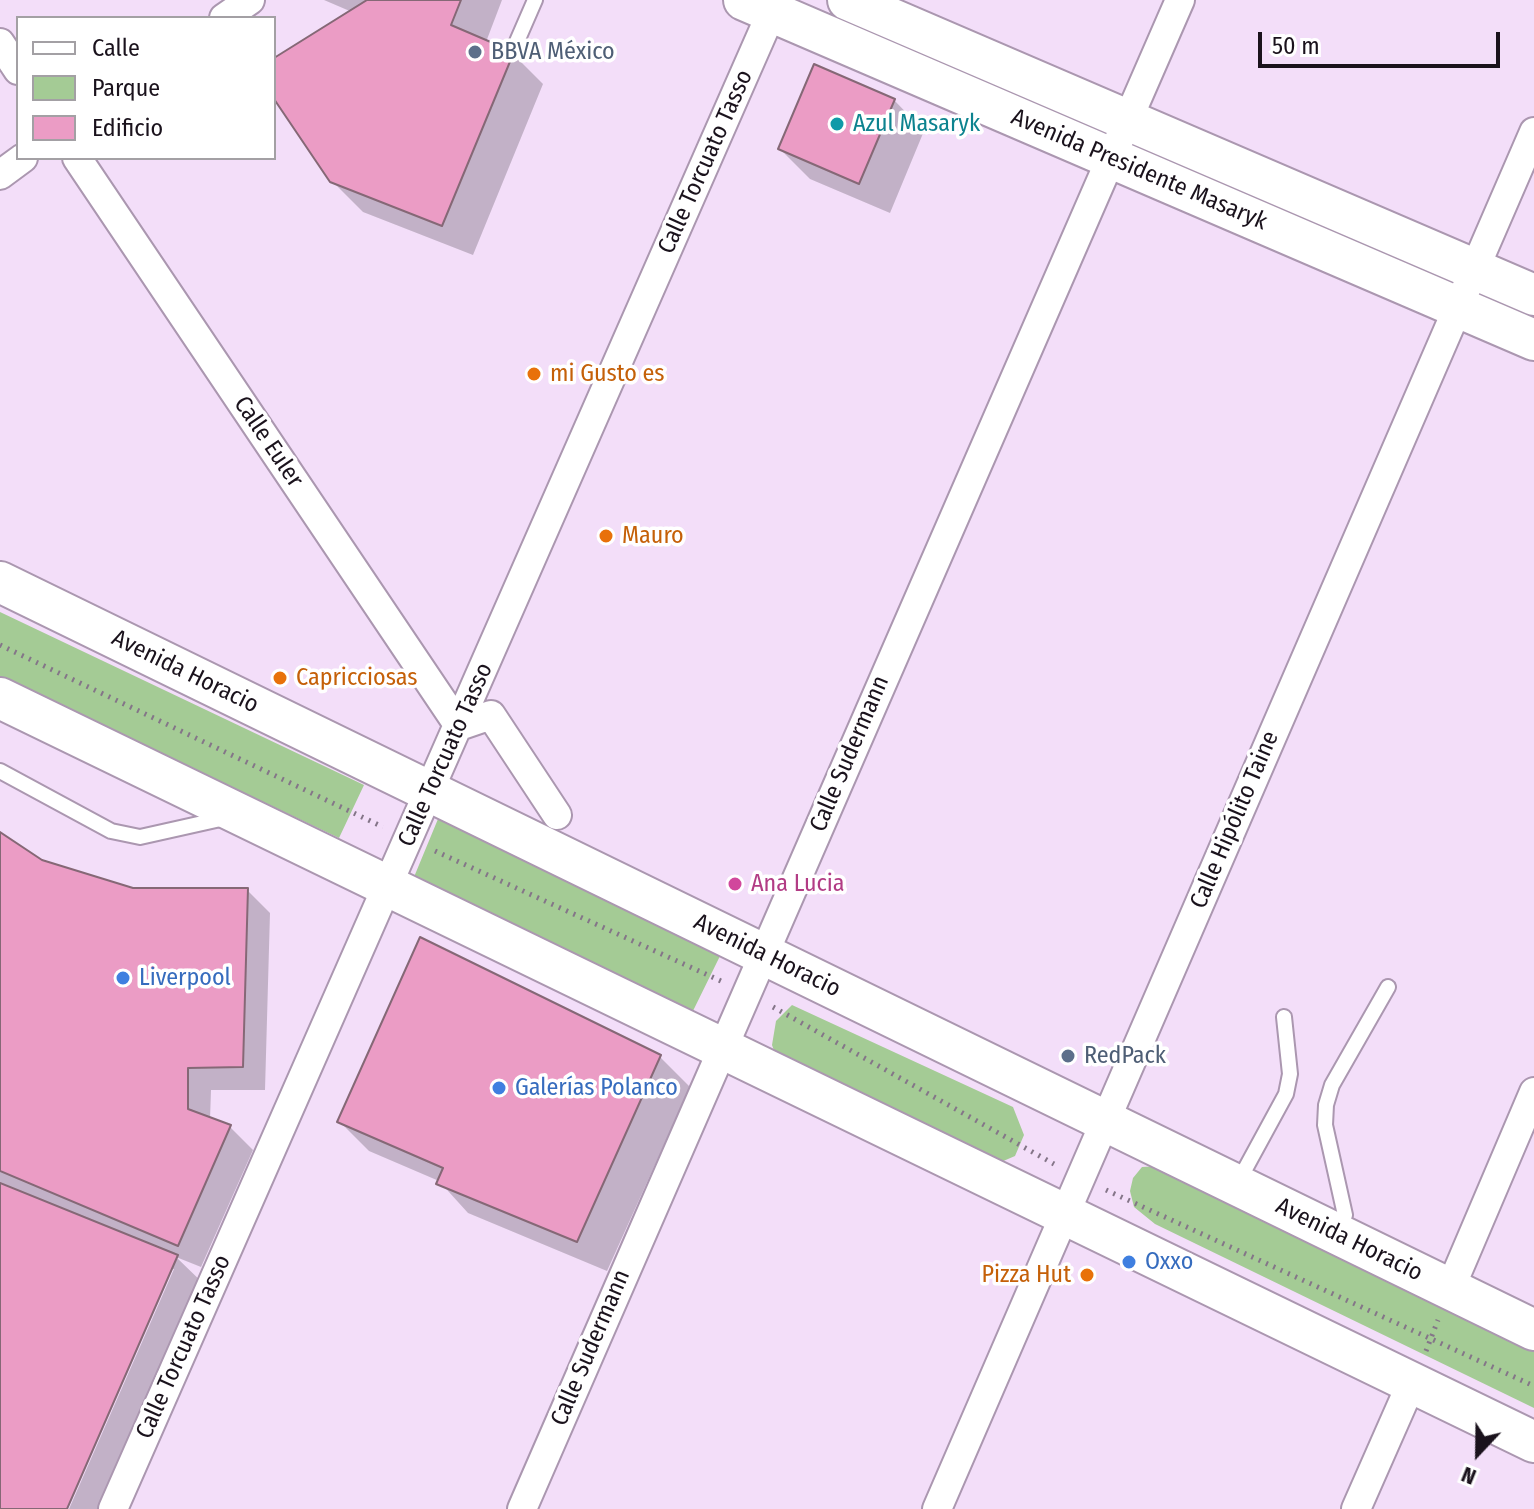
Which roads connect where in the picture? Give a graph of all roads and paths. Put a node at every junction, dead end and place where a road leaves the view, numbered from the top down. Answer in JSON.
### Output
{"nodes":[{"id":1,"x":250,"y":0,"type":"edge"},
{"id":2,"x":535,"y":0,"type":"edge"},
{"id":3,"x":848,"y":0,"type":"edge"},
{"id":4,"x":1180,"y":0,"type":"edge"},
{"id":5,"x":764,"y":4,"type":"edge"},
{"id":6,"x":227,"y":16,"type":"edge"},
{"id":7,"x":0,"y":43,"type":"edge"},
{"id":8,"x":515,"y":46,"type":"dead end"},
{"id":9,"x":16,"y":67,"type":"edge"},
{"id":10,"x":1126,"y":119,"type":"junction"},
{"id":11,"x":1534,"y":132,"type":"edge"},
{"id":12,"x":1110,"y":157,"type":"junction"},
{"id":13,"x":20,"y":160,"type":"edge"},
{"id":14,"x":78,"y":160,"type":"edge"},
{"id":15,"x":0,"y":175,"type":"edge"},
{"id":16,"x":1472,"y":268,"type":"junction"},
{"id":17,"x":1534,"y":295,"type":"edge"},
{"id":18,"x":1457,"y":306,"type":"junction"},
{"id":19,"x":1534,"y":340,"type":"edge"},
{"id":20,"x":0,"y":582,"type":"edge"},
{"id":21,"x":0,"y":698,"type":"edge"},
{"id":22,"x":459,"y":726,"type":"junction"},
{"id":23,"x":0,"y":771,"type":"edge"},
{"id":24,"x":429,"y":790,"type":"junction"},
{"id":25,"x":240,"y":815,"type":"junction"},
{"id":26,"x":557,"y":815,"type":"dead end"},
{"id":27,"x":386,"y":885,"type":"junction"},
{"id":28,"x":764,"y":954,"type":"junction"},
{"id":29,"x":1388,"y":987,"type":"dead end"},
{"id":30,"x":1284,"y":1017,"type":"dead end"},
{"id":31,"x":722,"y":1048,"type":"junction"},
{"id":32,"x":1534,"y":1092,"type":"edge"},
{"id":33,"x":1106,"y":1121,"type":"junction"},
{"id":34,"x":1236,"y":1185,"type":"junction"},
{"id":35,"x":1064,"y":1214,"type":"junction"},
{"id":36,"x":1337,"y":1233,"type":"junction"},
{"id":37,"x":1450,"y":1289,"type":"junction"},
{"id":38,"x":1534,"y":1330,"type":"edge"},
{"id":39,"x":1412,"y":1382,"type":"junction"},
{"id":40,"x":1534,"y":1442,"type":"edge"},
{"id":41,"x":113,"y":1509,"type":"edge"},
{"id":42,"x":522,"y":1509,"type":"edge"},
{"id":43,"x":937,"y":1509,"type":"edge"},
{"id":44,"x":1356,"y":1509,"type":"edge"}],
"edges":[{"from":1,"to":6,"type":"street"},
{"from":2,"to":8,"type":"lane"},
{"from":3,"to":10,"type":"street","name":"Avenida Presidente Masaryk"},
{"from":4,"to":10,"type":"street","name":"Calle Sudermann"},
{"from":5,"to":12,"type":"street","name":"Avenida Presidente Masaryk"},
{"from":5,"to":22,"type":"street","name":"Calle Torcuato Tasso"},
{"from":7,"to":9,"type":"street"},
{"from":10,"to":12,"type":"street","name":"Calle Sudermann"},
{"from":10,"to":16,"type":"street","name":"Avenida Presidente Masaryk"},
{"from":11,"to":16,"type":"street","name":"Calle Hipólito Taine"},
{"from":12,"to":18,"type":"street","name":"Avenida Presidente Masaryk"},
{"from":12,"to":28,"type":"street","name":"Calle Sudermann"},
{"from":13,"to":15,"type":"street"},
{"from":14,"to":22,"type":"street","name":"Calle Euler"},
{"from":16,"to":17,"type":"street","name":"Avenida Presidente Masaryk"},
{"from":16,"to":18,"type":"street","name":"Calle Hipólito Taine"},
{"from":18,"to":19,"type":"street","name":"Avenida Presidente Masaryk"},
{"from":18,"to":33,"type":"street","name":"Calle Hipólito Taine"},
{"from":20,"to":24,"type":"street","name":"Avenida Horacio"},
{"from":21,"to":25,"type":"street"},
{"from":22,"to":24,"type":"street","name":"Calle Torcuato Tasso"},
{"from":22,"to":26,"type":"street"},
{"from":23,"to":25,"type":"lane"},
{"from":24,"to":27,"type":"street","name":"Calle Torcuato Tasso"},
{"from":24,"to":28,"type":"street","name":"Avenida Horacio"},
{"from":25,"to":27,"type":"street"},
{"from":27,"to":31,"type":"street"},
{"from":27,"to":41,"type":"street","name":"Calle Torcuato Tasso"},
{"from":28,"to":31,"type":"street","name":"Calle Sudermann"},
{"from":28,"to":33,"type":"street","name":"Avenida Horacio"},
{"from":29,"to":36,"type":"lane"},
{"from":30,"to":34,"type":"lane"},
{"from":31,"to":35,"type":"street"},
{"from":31,"to":42,"type":"street","name":"Calle Sudermann"},
{"from":32,"to":37,"type":"street"},
{"from":33,"to":34,"type":"street","name":"Avenida Horacio"},
{"from":33,"to":35,"type":"street","name":"Calle Hipólito Taine"},
{"from":34,"to":36,"type":"street","name":"Avenida Horacio"},
{"from":35,"to":39,"type":"street"},
{"from":35,"to":43,"type":"street","name":"Calle Hipólito Taine"},
{"from":36,"to":37,"type":"street","name":"Avenida Horacio"},
{"from":37,"to":38,"type":"street","name":"Avenida Horacio"},
{"from":37,"to":39,"type":"path"},
{"from":39,"to":40,"type":"street"},
{"from":39,"to":44,"type":"street"}]}
